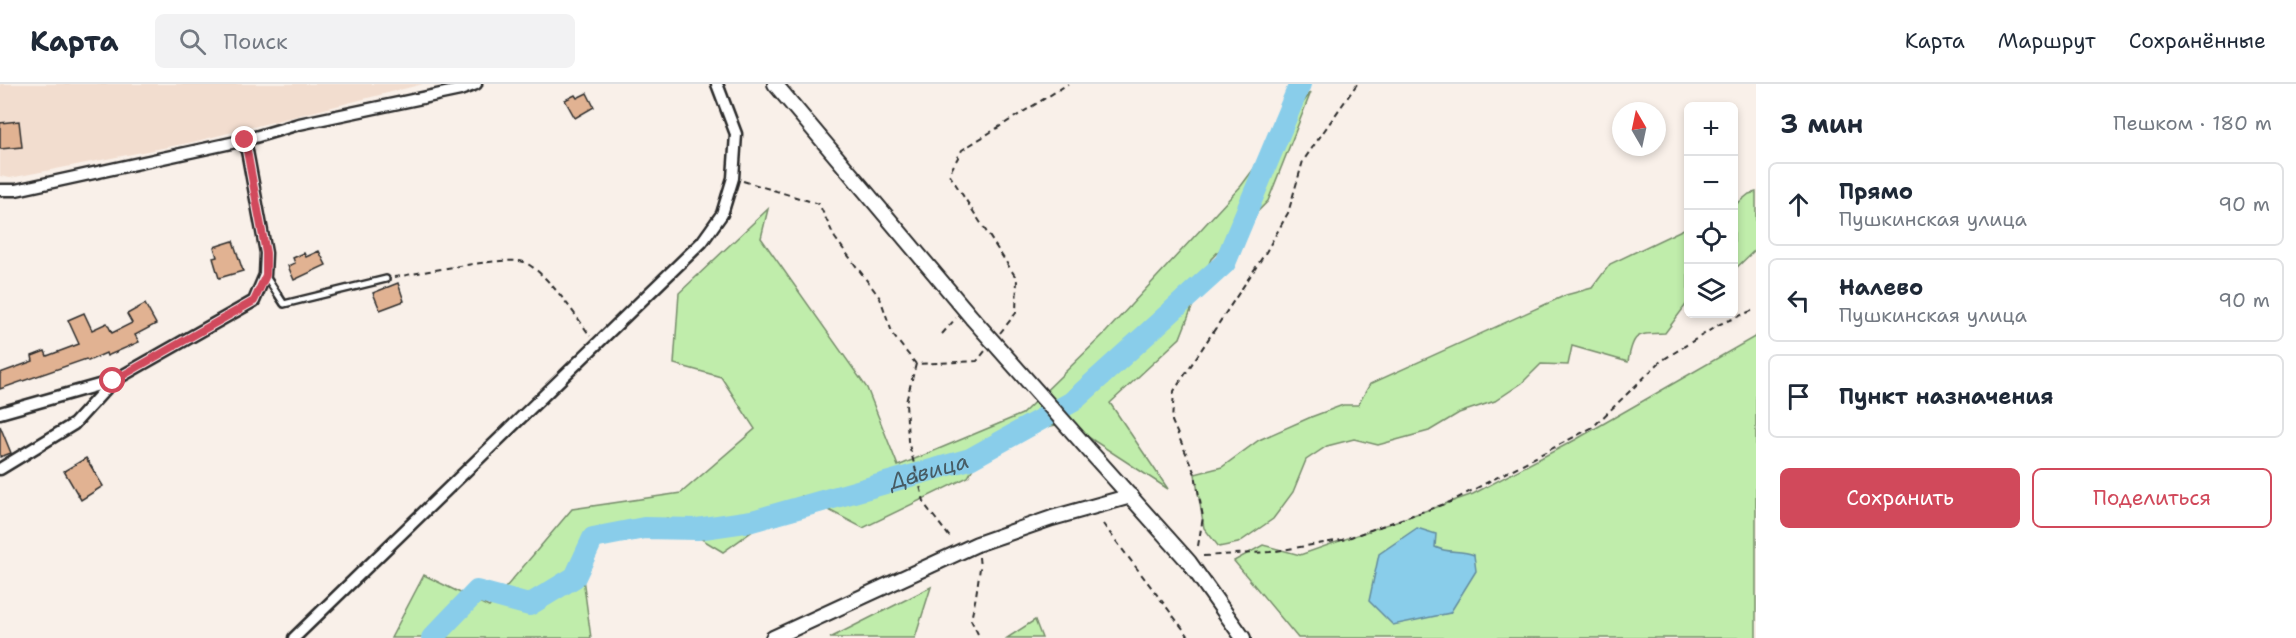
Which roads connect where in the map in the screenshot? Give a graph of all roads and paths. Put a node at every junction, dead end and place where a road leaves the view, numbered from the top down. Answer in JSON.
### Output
{"nodes":[{"id":1,"x":476,"y":84,"type":"edge"},
{"id":2,"x":717,"y":84,"type":"edge"},
{"id":3,"x":775,"y":84,"type":"edge"},
{"id":4,"x":1068,"y":84,"type":"edge"},
{"id":5,"x":1357,"y":84,"type":"edge"},
{"id":6,"x":245,"y":140,"type":"junction"},
{"id":7,"x":962,"y":150,"type":"dead end"},
{"id":8,"x":733,"y":178,"type":"junction"},
{"id":9,"x":0,"y":190,"type":"edge"},
{"id":10,"x":836,"y":238,"type":"dead end"},
{"id":11,"x":266,"y":275,"type":"junction"},
{"id":12,"x":386,"y":279,"type":"joint"},
{"id":13,"x":1756,"y":309,"type":"edge"},
{"id":14,"x":957,"y":317,"type":"dead end"},
{"id":15,"x":942,"y":334,"type":"dead end"},
{"id":16,"x":596,"y":345,"type":"junction"},
{"id":17,"x":916,"y":364,"type":"dead end"},
{"id":18,"x":113,"y":381,"type":"junction"},
{"id":19,"x":0,"y":413,"type":"edge"},
{"id":20,"x":0,"y":469,"type":"edge"},
{"id":21,"x":1131,"y":496,"type":"junction"},
{"id":22,"x":1104,"y":524,"type":"dead end"},
{"id":23,"x":953,"y":541,"type":"dead end"},
{"id":24,"x":977,"y":544,"type":"junction"},
{"id":25,"x":1198,"y":546,"type":"dead end"},
{"id":26,"x":1203,"y":556,"type":"dead end"},
{"id":27,"x":294,"y":638,"type":"edge"},
{"id":28,"x":773,"y":638,"type":"edge"},
{"id":29,"x":980,"y":638,"type":"edge"},
{"id":30,"x":1190,"y":638,"type":"edge"},
{"id":31,"x":1243,"y":638,"type":"edge"}],
"edges":[{"from":1,"to":6,"type":"street"},
{"from":2,"to":8,"type":"street"},
{"from":3,"to":21,"type":"street","bridge":true},
{"from":4,"to":7,"type":"path"},
{"from":5,"to":25,"type":"path"},
{"from":6,"to":9,"type":"street"},
{"from":6,"to":11,"type":"street"},
{"from":8,"to":10,"type":"path"},
{"from":8,"to":16,"type":"street"},
{"from":11,"to":12,"type":"lane"},
{"from":11,"to":18,"type":"street"},
{"from":12,"to":16,"type":"path"},
{"from":13,"to":26,"type":"path"},
{"from":14,"to":15,"type":"path"},
{"from":16,"to":27,"type":"street"},
{"from":17,"to":23,"type":"path"},
{"from":18,"to":19,"type":"street"},
{"from":18,"to":20,"type":"street"},
{"from":21,"to":24,"type":"street"},
{"from":21,"to":31,"type":"street"},
{"from":22,"to":30,"type":"path"},
{"from":24,"to":28,"type":"street"},
{"from":24,"to":29,"type":"path"}]}
